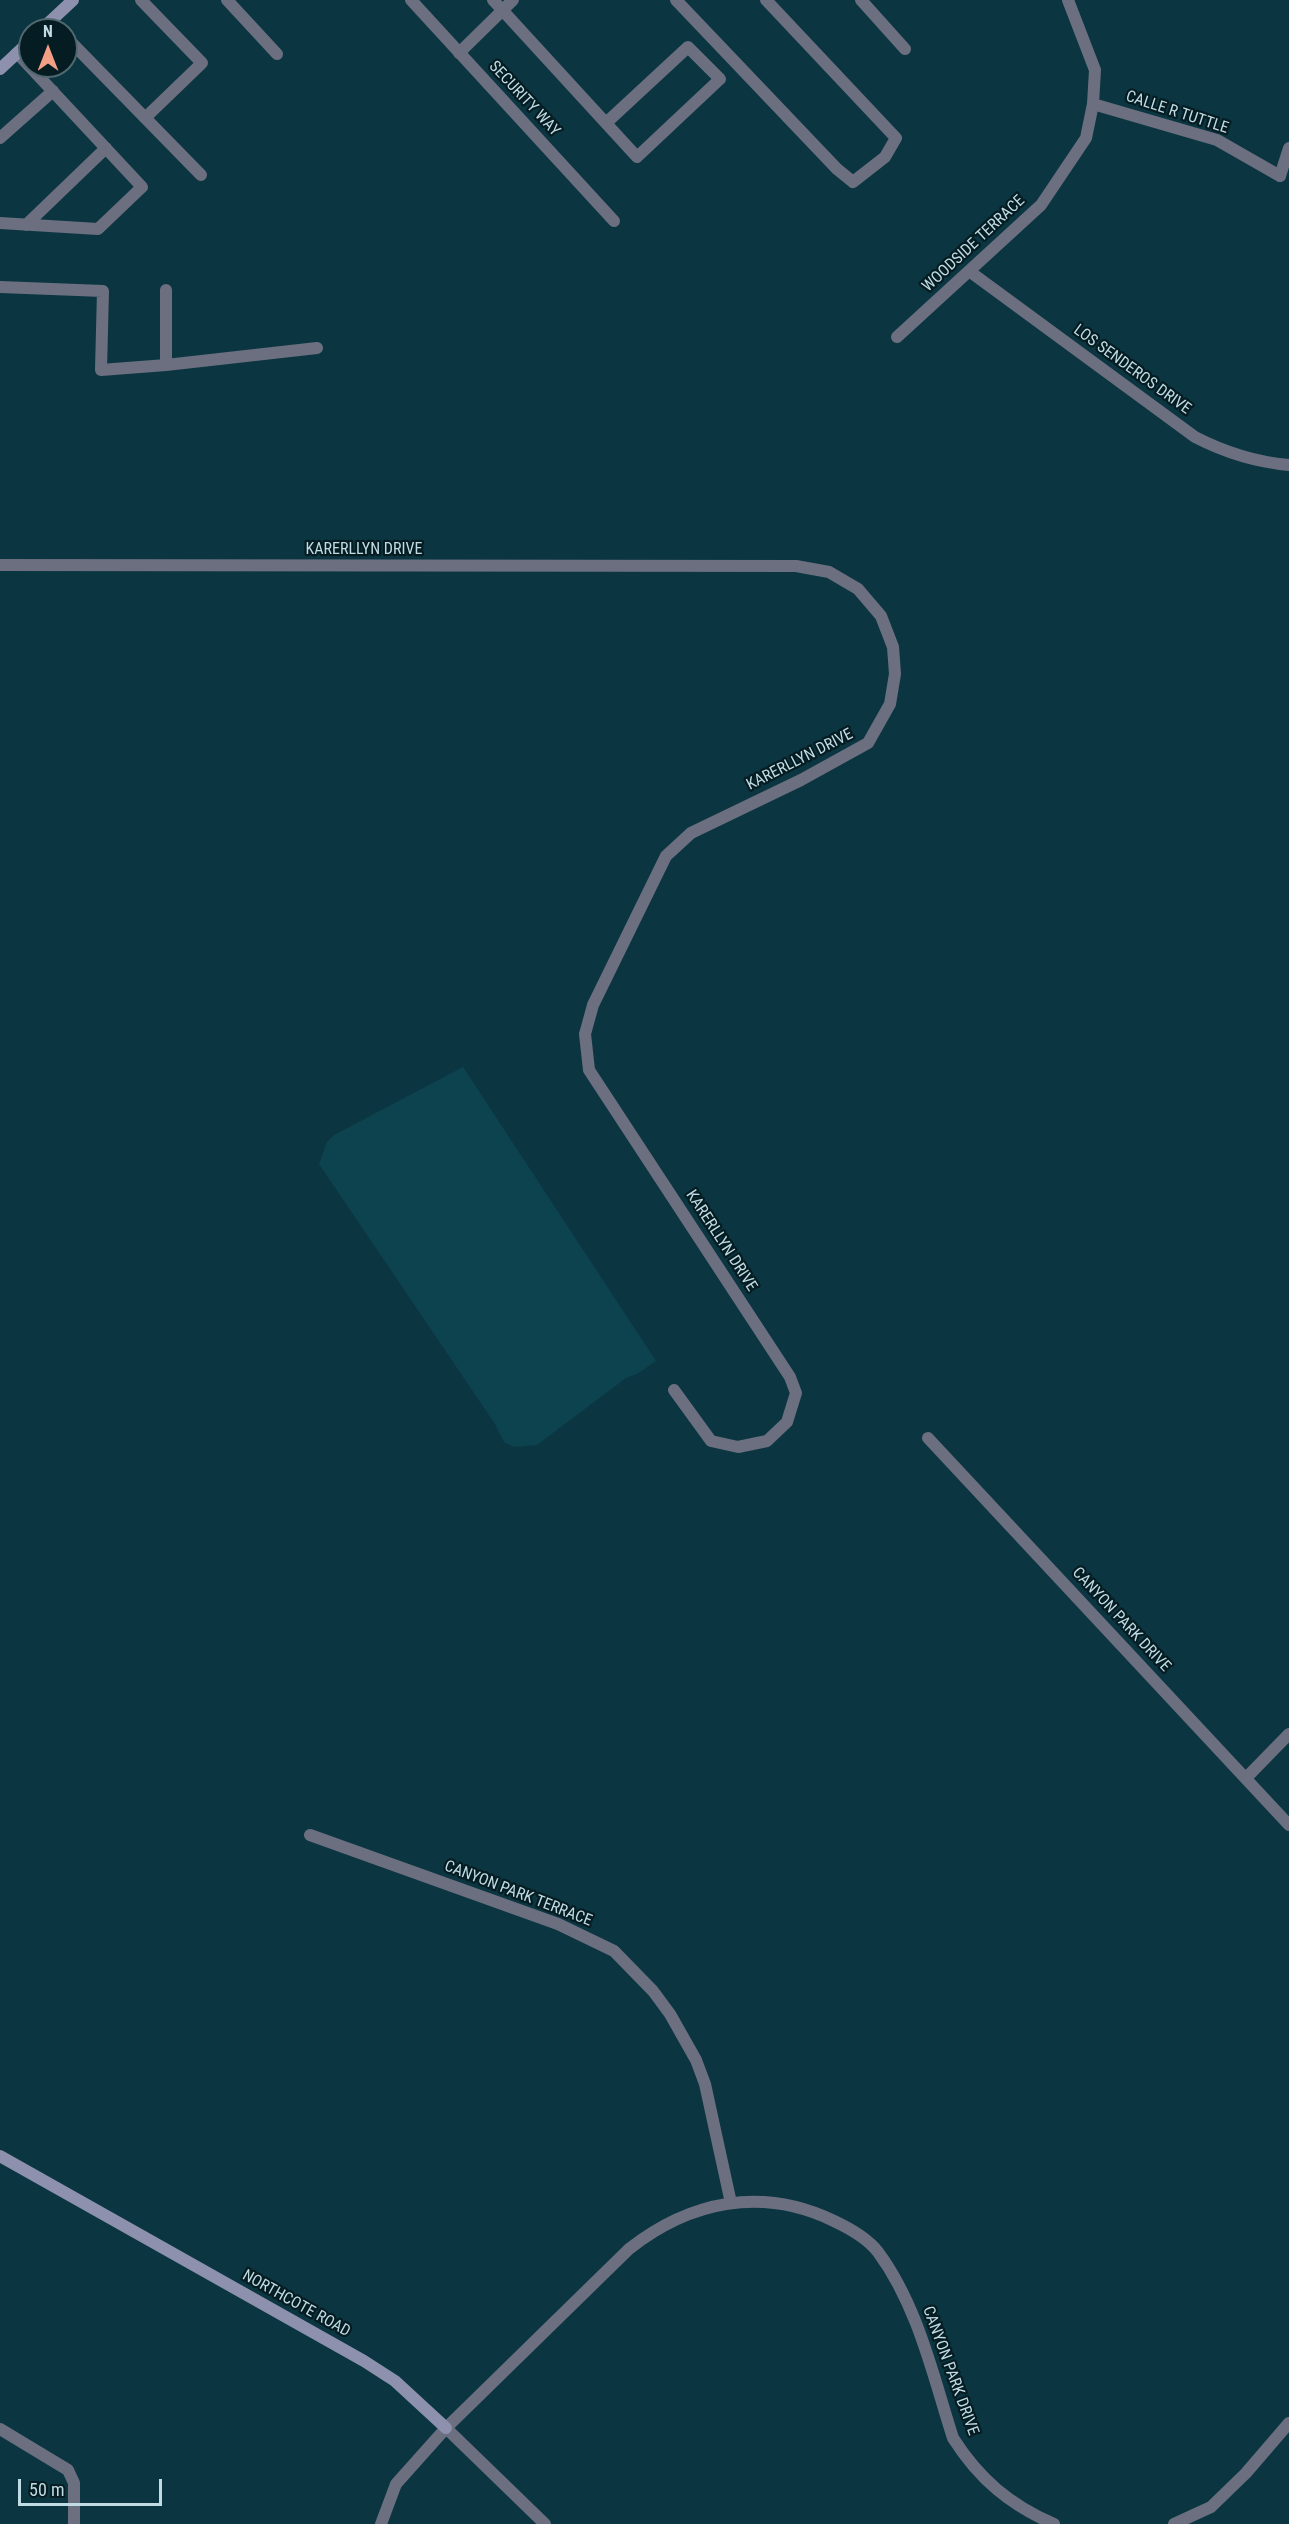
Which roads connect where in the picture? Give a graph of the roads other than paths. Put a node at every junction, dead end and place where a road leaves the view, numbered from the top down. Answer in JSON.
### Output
{"nodes":[{"id":1,"x":74,"y":0,"type":"edge"},
{"id":2,"x":141,"y":0,"type":"edge"},
{"id":3,"x":227,"y":0,"type":"edge"},
{"id":4,"x":411,"y":0,"type":"edge"},
{"id":5,"x":493,"y":0,"type":"edge"},
{"id":6,"x":513,"y":0,"type":"edge"},
{"id":7,"x":676,"y":0,"type":"edge"},
{"id":8,"x":766,"y":0,"type":"edge"},
{"id":9,"x":861,"y":0,"type":"edge"},
{"id":10,"x":1068,"y":0,"type":"edge"},
{"id":11,"x":502,"y":10,"type":"junction"},
{"id":12,"x":58,"y":18,"type":"edge"},
{"id":13,"x":78,"y":49,"type":"edge"},
{"id":14,"x":905,"y":49,"type":"dead end"},
{"id":15,"x":17,"y":53,"type":"joint"},
{"id":16,"x":459,"y":53,"type":"junction"},
{"id":17,"x":278,"y":54,"type":"dead end"},
{"id":18,"x":0,"y":69,"type":"edge"},
{"id":19,"x":53,"y":91,"type":"junction"},
{"id":20,"x":1093,"y":104,"type":"junction"},
{"id":21,"x":145,"y":118,"type":"junction"},
{"id":22,"x":606,"y":123,"type":"junction"},
{"id":23,"x":0,"y":138,"type":"edge"},
{"id":24,"x":106,"y":148,"type":"junction"},
{"id":25,"x":1289,"y":148,"type":"edge"},
{"id":26,"x":201,"y":175,"type":"dead end"},
{"id":27,"x":614,"y":221,"type":"dead end"},
{"id":28,"x":0,"y":223,"type":"edge"},
{"id":29,"x":26,"y":225,"type":"junction"},
{"id":30,"x":969,"y":271,"type":"junction"},
{"id":31,"x":0,"y":287,"type":"edge"},
{"id":32,"x":166,"y":290,"type":"dead end"},
{"id":33,"x":897,"y":337,"type":"dead end"},
{"id":34,"x":317,"y":348,"type":"dead end"},
{"id":35,"x":166,"y":365,"type":"junction"},
{"id":36,"x":1289,"y":465,"type":"edge"},
{"id":37,"x":0,"y":565,"type":"edge"},
{"id":38,"x":674,"y":1390,"type":"dead end"},
{"id":39,"x":928,"y":1438,"type":"dead end"},
{"id":40,"x":1289,"y":1734,"type":"edge"},
{"id":41,"x":1246,"y":1778,"type":"junction"},
{"id":42,"x":1289,"y":1825,"type":"edge"},
{"id":43,"x":310,"y":1834,"type":"dead end"},
{"id":44,"x":0,"y":2156,"type":"edge"},
{"id":45,"x":731,"y":2203,"type":"junction"},
{"id":46,"x":1289,"y":2423,"type":"edge"},
{"id":47,"x":446,"y":2428,"type":"junction"},
{"id":48,"x":0,"y":2429,"type":"edge"},
{"id":49,"x":74,"y":2524,"type":"edge"},
{"id":50,"x":381,"y":2524,"type":"edge"},
{"id":51,"x":545,"y":2524,"type":"edge"},
{"id":52,"x":1054,"y":2524,"type":"edge"},
{"id":53,"x":1174,"y":2524,"type":"edge"}],
"edges":[{"from":1,"to":12,"type":"street"},
{"from":2,"to":21,"type":"street"},
{"from":3,"to":17,"type":"street"},
{"from":4,"to":16,"type":"street","name":"SECURITY WAY"},
{"from":5,"to":11,"type":"street"},
{"from":6,"to":11,"type":"street"},
{"from":7,"to":8,"type":"street"},
{"from":9,"to":14,"type":"street"},
{"from":10,"to":20,"type":"street","name":"WOODSIDE TERRACE"},
{"from":11,"to":16,"type":"street"},
{"from":11,"to":22,"type":"street"},
{"from":13,"to":21,"type":"street"},
{"from":15,"to":18,"type":"street"},
{"from":15,"to":19,"type":"street"},
{"from":16,"to":27,"type":"street","name":"SECURITY WAY"},
{"from":19,"to":23,"type":"street"},
{"from":19,"to":24,"type":"street"},
{"from":20,"to":25,"type":"street","name":"CALLE R TUTTLE"},
{"from":20,"to":30,"type":"street","name":"WOODSIDE TERRACE"},
{"from":21,"to":26,"type":"street"},
{"from":22,"to":22,"type":"street"},
{"from":24,"to":29,"type":"street"},
{"from":24,"to":29,"type":"street"},
{"from":28,"to":29,"type":"street"},
{"from":30,"to":33,"type":"street","name":"WOODSIDE TERRACE"},
{"from":30,"to":36,"type":"street","name":"LOS SENDEROS DRIVE"},
{"from":31,"to":35,"type":"street"},
{"from":32,"to":35,"type":"street"},
{"from":34,"to":35,"type":"street"},
{"from":37,"to":38,"type":"street","name":"KARERLLYN DRIVE"},
{"from":39,"to":41,"type":"street","name":"CANYON PARK DRIVE"},
{"from":40,"to":41,"type":"street"},
{"from":41,"to":42,"type":"street","name":"CANYON PARK DRIVE"},
{"from":43,"to":45,"type":"street","name":"CANYON PARK TERRACE"},
{"from":44,"to":47,"type":"street","name":"NORTHCOTE ROAD"},
{"from":45,"to":47,"type":"street","name":"CANYON PARK DRIVE"},
{"from":45,"to":52,"type":"street","name":"CANYON PARK DRIVE"},
{"from":46,"to":53,"type":"street"},
{"from":47,"to":50,"type":"street","name":"CANYON PARK DRIVE"},
{"from":47,"to":51,"type":"street","name":"NORTHCOTE ROAD"},
{"from":48,"to":49,"type":"street"}]}
